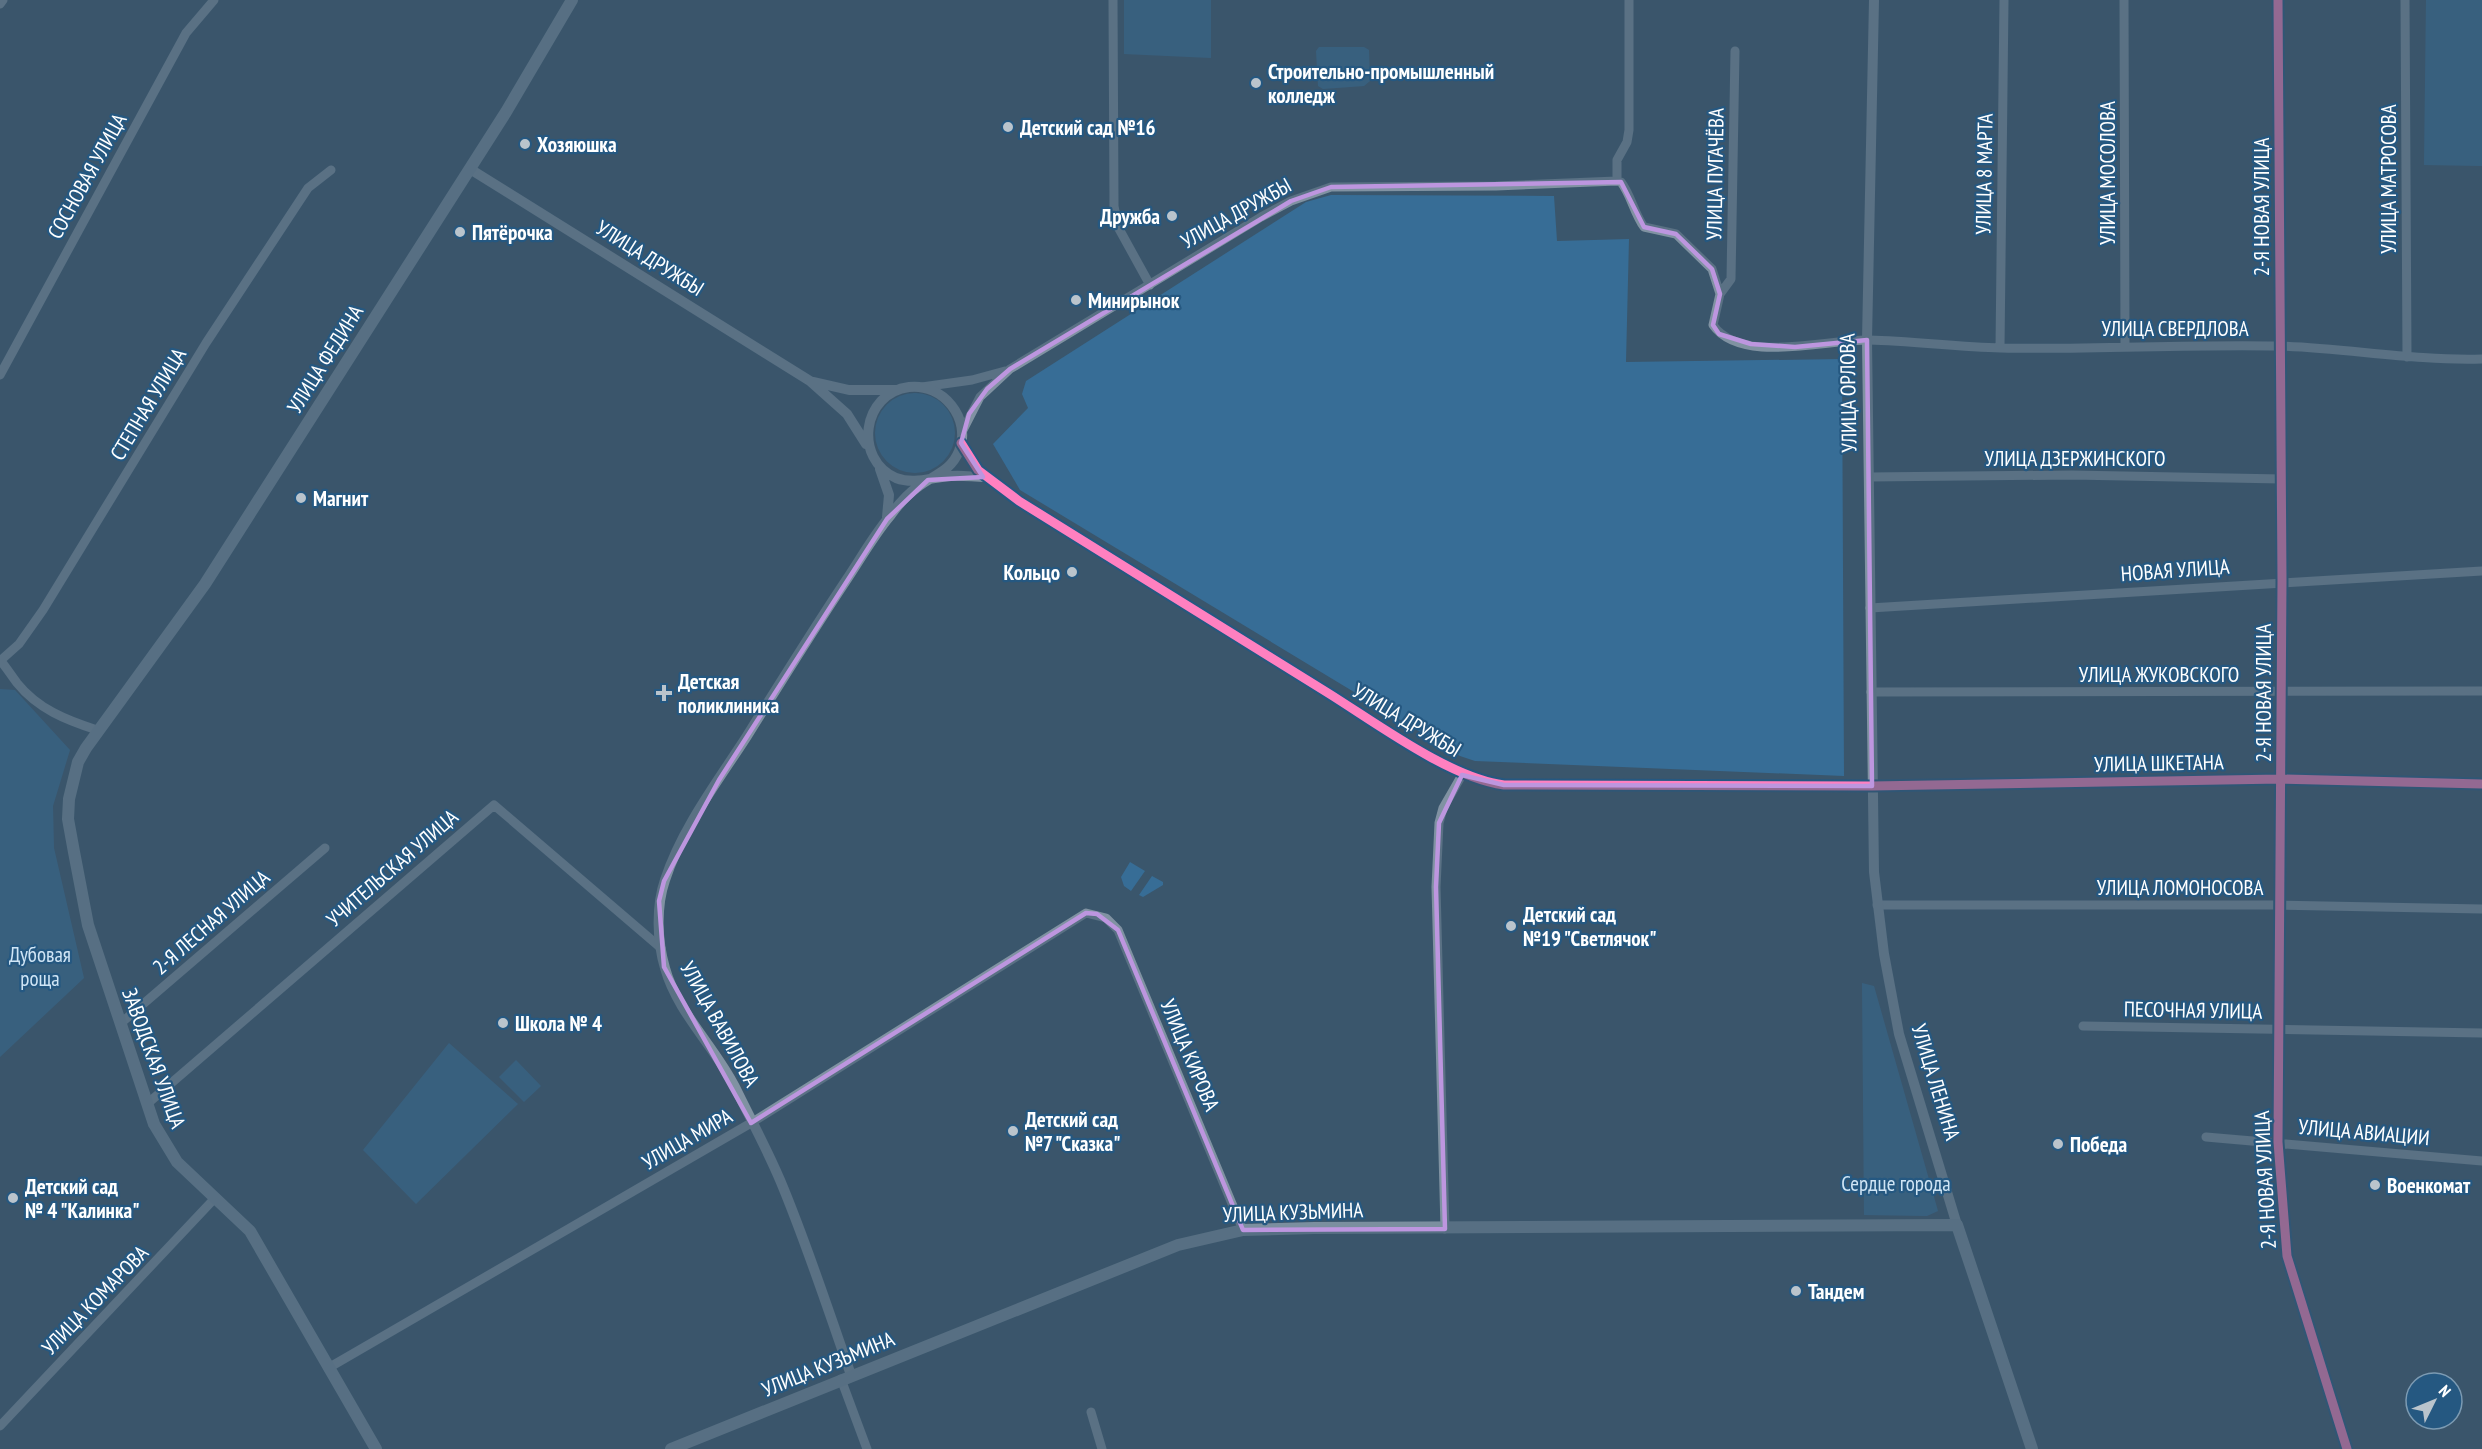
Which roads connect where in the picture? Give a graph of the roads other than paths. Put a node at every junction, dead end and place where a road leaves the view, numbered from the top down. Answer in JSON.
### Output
{"nodes":[{"id":1,"x":3,"y":0,"type":"edge"},
{"id":2,"x":214,"y":0,"type":"edge"},
{"id":3,"x":572,"y":0,"type":"edge"},
{"id":4,"x":1113,"y":0,"type":"edge"},
{"id":5,"x":1629,"y":0,"type":"edge"},
{"id":6,"x":1874,"y":0,"type":"edge"},
{"id":7,"x":2004,"y":0,"type":"edge"},
{"id":8,"x":2124,"y":0,"type":"edge"},
{"id":9,"x":2278,"y":0,"type":"edge"},
{"id":10,"x":2405,"y":0,"type":"edge"},
{"id":11,"x":0,"y":4,"type":"edge"},
{"id":12,"x":1735,"y":51,"type":"dead end"},
{"id":13,"x":470,"y":169,"type":"junction"},
{"id":14,"x":331,"y":170,"type":"dead end"},
{"id":15,"x":1617,"y":181,"type":"junction"},
{"id":16,"x":1150,"y":285,"type":"junction"},
{"id":17,"x":1720,"y":294,"type":"junction"},
{"id":18,"x":1867,"y":340,"type":"junction"},
{"id":19,"x":2125,"y":346,"type":"junction"},
{"id":20,"x":2280,"y":346,"type":"junction"},
{"id":21,"x":2000,"y":348,"type":"junction"},
{"id":22,"x":2407,"y":357,"type":"junction"},
{"id":23,"x":2482,"y":359,"type":"edge"},
{"id":24,"x":1010,"y":369,"type":"junction"},
{"id":25,"x":0,"y":375,"type":"edge"},
{"id":26,"x":810,"y":381,"type":"junction"},
{"id":27,"x":919,"y":387,"type":"junction"},
{"id":28,"x":897,"y":390,"type":"junction"},
{"id":29,"x":962,"y":438,"type":"junction"},
{"id":30,"x":871,"y":452,"type":"junction"},
{"id":31,"x":877,"y":463,"type":"junction"},
{"id":32,"x":985,"y":477,"type":"junction"},
{"id":33,"x":1869,"y":477,"type":"junction"},
{"id":34,"x":2282,"y":479,"type":"junction"},
{"id":35,"x":928,"y":480,"type":"junction"},
{"id":36,"x":887,"y":519,"type":"junction"},
{"id":37,"x":2482,"y":571,"type":"edge"},
{"id":38,"x":2282,"y":582,"type":"junction"},
{"id":39,"x":1870,"y":608,"type":"junction"},
{"id":40,"x":0,"y":660,"type":"edge"},
{"id":41,"x":2482,"y":691,"type":"edge"},
{"id":42,"x":1871,"y":692,"type":"junction"},
{"id":43,"x":2281,"y":693,"type":"junction"},
{"id":44,"x":97,"y":730,"type":"junction"},
{"id":45,"x":1462,"y":775,"type":"junction"},
{"id":46,"x":2281,"y":779,"type":"junction"},
{"id":47,"x":2482,"y":784,"type":"edge"},
{"id":48,"x":1872,"y":786,"type":"junction"},
{"id":49,"x":325,"y":848,"type":"dead end"},
{"id":50,"x":1877,"y":904,"type":"junction"},
{"id":51,"x":2278,"y":905,"type":"junction"},
{"id":52,"x":2482,"y":909,"type":"edge"},
{"id":53,"x":1086,"y":913,"type":"joint"},
{"id":54,"x":661,"y":948,"type":"junction"},
{"id":55,"x":121,"y":1023,"type":"junction"},
{"id":56,"x":2083,"y":1026,"type":"dead end"},
{"id":57,"x":2280,"y":1029,"type":"junction"},
{"id":58,"x":2482,"y":1033,"type":"edge"},
{"id":59,"x":147,"y":1104,"type":"junction"},
{"id":60,"x":751,"y":1123,"type":"junction"},
{"id":61,"x":2206,"y":1137,"type":"dead end"},
{"id":62,"x":2278,"y":1142,"type":"junction"},
{"id":63,"x":2482,"y":1161,"type":"edge"},
{"id":64,"x":215,"y":1198,"type":"junction"},
{"id":65,"x":1957,"y":1225,"type":"junction"},
{"id":66,"x":1445,"y":1229,"type":"junction"},
{"id":67,"x":1243,"y":1230,"type":"junction"},
{"id":68,"x":330,"y":1367,"type":"junction"},
{"id":69,"x":846,"y":1377,"type":"junction"},
{"id":70,"x":1091,"y":1412,"type":"dead end"},
{"id":71,"x":0,"y":1426,"type":"edge"},
{"id":72,"x":376,"y":1449,"type":"edge"},
{"id":73,"x":671,"y":1449,"type":"edge"},
{"id":74,"x":867,"y":1449,"type":"edge"},
{"id":75,"x":1102,"y":1449,"type":"edge"},
{"id":76,"x":2032,"y":1449,"type":"edge"},
{"id":77,"x":2347,"y":1449,"type":"edge"}],
"edges":[{"from":1,"to":11,"type":"street"},
{"from":2,"to":25,"type":"street","name":"СОСНОВАЯ УЛИЦА"},
{"from":3,"to":13,"type":"main road","name":"УЛИЦА ФЕДИНА"},
{"from":4,"to":16,"type":"street"},
{"from":5,"to":15,"type":"street"},
{"from":6,"to":18,"type":"street","name":"УЛИЦА ОРЛОВА"},
{"from":7,"to":21,"type":"street","name":"УЛИЦА 8 МАРТА"},
{"from":8,"to":19,"type":"street","name":"УЛИЦА МОСОЛОВА"},
{"from":9,"to":20,"type":"street","name":"2-Я НОВАЯ УЛИЦА"},
{"from":10,"to":22,"type":"street","name":"УЛИЦА МАТРОСОВА"},
{"from":12,"to":17,"type":"street","name":"УЛИЦА ПУГАЧЁВА"},
{"from":13,"to":26,"type":"street","name":"УЛИЦА ДРУЖБЫ"},
{"from":13,"to":44,"type":"main road","name":"УЛИЦА ФЕДИНА"},
{"from":14,"to":40,"type":"street","name":"СТЕПНАЯ УЛИЦА"},
{"from":15,"to":16,"type":"street","name":"УЛИЦА ДРУЖБЫ"},
{"from":15,"to":17,"type":"street","name":"УЛИЦА ПУГАЧЁВА"},
{"from":16,"to":24,"type":"street","name":"УЛИЦА ДРУЖБЫ"},
{"from":17,"to":18,"type":"street","name":"УЛИЦА ПУГАЧЁВА"},
{"from":18,"to":21,"type":"street","name":"УЛИЦА СВЕРДЛОВА"},
{"from":18,"to":33,"type":"street","name":"УЛИЦА ОРЛОВА"},
{"from":19,"to":20,"type":"street","name":"УЛИЦА СВЕРДЛОВА"},
{"from":19,"to":21,"type":"street","name":"УЛИЦА СВЕРДЛОВА"},
{"from":20,"to":22,"type":"street","name":"УЛИЦА СВЕРДЛОВА"},
{"from":20,"to":34,"type":"street","name":"2-Я НОВАЯ УЛИЦА"},
{"from":22,"to":23,"type":"street","name":"УЛИЦА СВЕРДЛОВА"},
{"from":24,"to":27,"type":"street"},
{"from":24,"to":29,"type":"street"},
{"from":26,"to":28,"type":"street"},
{"from":26,"to":30,"type":"street"},
{"from":27,"to":28,"type":"street"},
{"from":27,"to":29,"type":"street"},
{"from":28,"to":30,"type":"street"},
{"from":29,"to":32,"type":"street"},
{"from":29,"to":35,"type":"street"},
{"from":30,"to":31,"type":"street"},
{"from":31,"to":35,"type":"street"},
{"from":31,"to":36,"type":"street"},
{"from":32,"to":35,"type":"street"},
{"from":32,"to":45,"type":"street","name":"УЛИЦА ДРУЖБЫ"},
{"from":33,"to":34,"type":"street","name":"УЛИЦА ДЗЕРЖИНСКОГО"},
{"from":33,"to":39,"type":"street","name":"УЛИЦА ОРЛОВА"},
{"from":34,"to":38,"type":"street","name":"2-Я НОВАЯ УЛИЦА"},
{"from":35,"to":36,"type":"street","name":"УЛИЦА ВАВИЛОВА"},
{"from":36,"to":54,"type":"street","name":"УЛИЦА ВАВИЛОВА"},
{"from":37,"to":38,"type":"street","name":"НОВАЯ УЛИЦА"},
{"from":38,"to":39,"type":"street","name":"НОВАЯ УЛИЦА"},
{"from":38,"to":43,"type":"street","name":"2-Я НОВАЯ УЛИЦА"},
{"from":39,"to":42,"type":"street","name":"УЛИЦА ОРЛОВА"},
{"from":40,"to":44,"type":"street"},
{"from":41,"to":43,"type":"street","name":"УЛИЦА ЖУКОВСКОГО"},
{"from":42,"to":43,"type":"street","name":"УЛИЦА ЖУКОВСКОГО"},
{"from":42,"to":48,"type":"street","name":"УЛИЦА ОРЛОВА"},
{"from":43,"to":46,"type":"street","name":"2-Я НОВАЯ УЛИЦА"},
{"from":44,"to":55,"type":"main road","name":"ЗАВОДСКАЯ УЛИЦА"},
{"from":45,"to":48,"type":"street","name":"УЛИЦА ДРУЖБЫ"},
{"from":45,"to":66,"type":"street"},
{"from":46,"to":47,"type":"street","name":"УЛИЦА ШКЕТАНА"},
{"from":46,"to":48,"type":"street","name":"УЛИЦА ШКЕТАНА"},
{"from":46,"to":51,"type":"street","name":"2-Я НОВАЯ УЛИЦА"},
{"from":48,"to":50,"type":"street","name":"УЛИЦА ЛЕНИНА"},
{"from":49,"to":55,"type":"street","name":"2-Я ЛЕСНАЯ УЛИЦА"},
{"from":50,"to":51,"type":"street","name":"УЛИЦА ЛОМОНОСОВА"},
{"from":50,"to":65,"type":"street","name":"УЛИЦА ЛЕНИНА"},
{"from":51,"to":52,"type":"street","name":"УЛИЦА ЛОМОНОСОВА"},
{"from":51,"to":57,"type":"street","name":"2-Я НОВАЯ УЛИЦА"},
{"from":53,"to":60,"type":"street","name":"УЛИЦА МИРА"},
{"from":53,"to":67,"type":"street","name":"УЛИЦА КИРОВА"},
{"from":54,"to":59,"type":"street","name":"УЧИТЕЛЬСКАЯ УЛИЦА"},
{"from":54,"to":60,"type":"street","name":"УЛИЦА ВАВИЛОВА"},
{"from":55,"to":59,"type":"main road","name":"ЗАВОДСКАЯ УЛИЦА"},
{"from":56,"to":57,"type":"street","name":"ПЕСОЧНАЯ УЛИЦА"},
{"from":57,"to":58,"type":"street","name":"ПЕСОЧНАЯ УЛИЦА"},
{"from":57,"to":62,"type":"street","name":"2-Я НОВАЯ УЛИЦА"},
{"from":59,"to":64,"type":"main road","name":"ЗАВОДСКАЯ УЛИЦА"},
{"from":60,"to":68,"type":"street","name":"УЛИЦА МИРА"},
{"from":60,"to":69,"type":"street","name":"УЛИЦА ВАВИЛОВА"},
{"from":61,"to":62,"type":"street","name":"УЛИЦА АВИАЦИИ"},
{"from":62,"to":63,"type":"street","name":"УЛИЦА АВИАЦИИ"},
{"from":62,"to":77,"type":"street","name":"2-Я НОВАЯ УЛИЦА"},
{"from":64,"to":68,"type":"main road","name":"ЗАВОДСКАЯ УЛИЦА"},
{"from":64,"to":71,"type":"street","name":"УЛИЦА КОМАРОВА"},
{"from":65,"to":66,"type":"main road","name":"УЛИЦА КУЗЬМИНА"},
{"from":65,"to":76,"type":"main road","name":"УЛИЦА ЛЕНИНА"},
{"from":66,"to":67,"type":"main road","name":"УЛИЦА КУЗЬМИНА"},
{"from":67,"to":69,"type":"main road","name":"УЛИЦА КУЗЬМИНА"},
{"from":68,"to":72,"type":"main road","name":"ЗАВОДСКАЯ УЛИЦА"},
{"from":69,"to":73,"type":"main road","name":"УЛИЦА КУЗЬМИНА"},
{"from":69,"to":74,"type":"street","name":"УЛИЦА ВАВИЛОВА"},
{"from":70,"to":75,"type":"street"}]}
